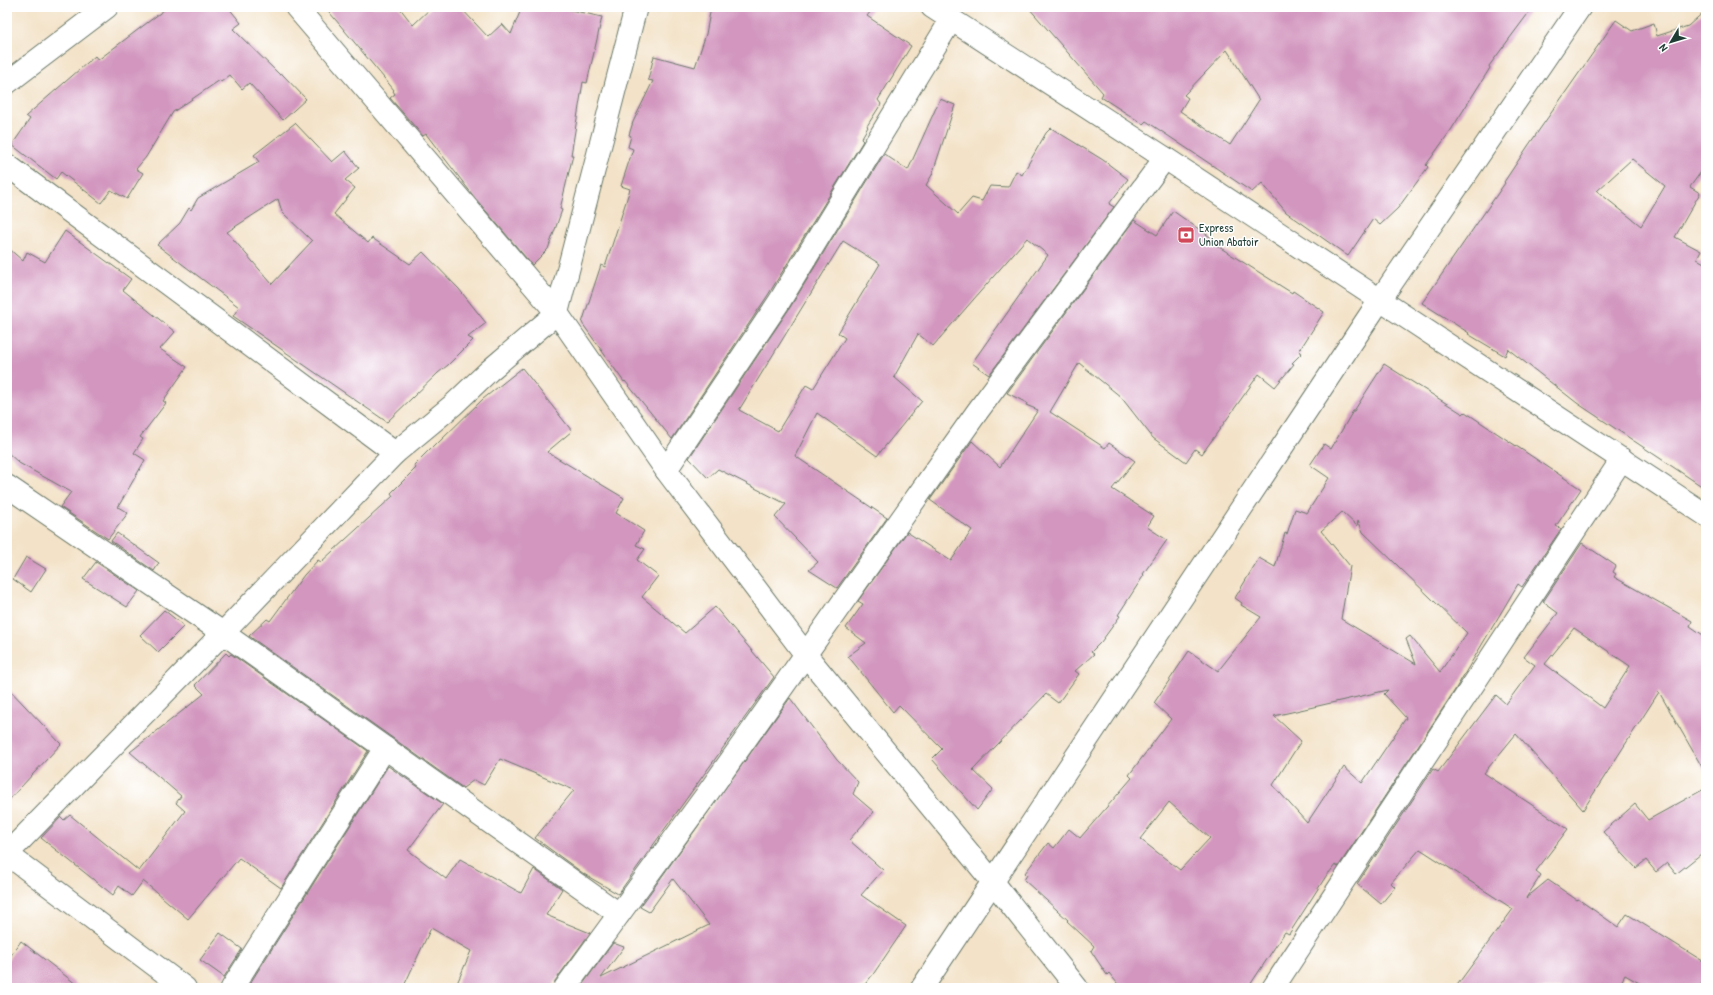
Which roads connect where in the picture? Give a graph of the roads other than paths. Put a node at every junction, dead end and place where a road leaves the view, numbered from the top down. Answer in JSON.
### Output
{"nodes":[{"id":1,"x":107,"y":7,"type":"edge"},
{"id":2,"x":296,"y":7,"type":"edge"},
{"id":3,"x":636,"y":7,"type":"edge"},
{"id":4,"x":932,"y":7,"type":"edge"},
{"id":5,"x":1580,"y":7,"type":"edge"},
{"id":6,"x":951,"y":20,"type":"junction"},
{"id":7,"x":7,"y":83,"type":"edge"},
{"id":8,"x":1165,"y":158,"type":"junction"},
{"id":9,"x":7,"y":165,"type":"edge"},
{"id":10,"x":1380,"y":300,"type":"junction"},
{"id":11,"x":557,"y":313,"type":"junction"},
{"id":12,"x":395,"y":453,"type":"junction"},
{"id":13,"x":1622,"y":460,"type":"junction"},
{"id":14,"x":666,"y":470,"type":"junction"},
{"id":15,"x":7,"y":486,"type":"edge"},
{"id":16,"x":1706,"y":515,"type":"edge"},
{"id":17,"x":223,"y":632,"type":"junction"},
{"id":18,"x":806,"y":654,"type":"junction"},
{"id":19,"x":385,"y":748,"type":"junction"},
{"id":20,"x":7,"y":854,"type":"edge"},
{"id":21,"x":993,"y":882,"type":"junction"},
{"id":22,"x":619,"y":914,"type":"junction"},
{"id":23,"x":185,"y":988,"type":"edge"},
{"id":24,"x":232,"y":988,"type":"edge"},
{"id":25,"x":565,"y":988,"type":"edge"},
{"id":26,"x":922,"y":988,"type":"edge"},
{"id":27,"x":1077,"y":988,"type":"edge"},
{"id":28,"x":1274,"y":988,"type":"edge"}],
"edges":[{"from":1,"to":7,"type":"street"},
{"from":2,"to":11,"type":"street"},
{"from":3,"to":11,"type":"street"},
{"from":4,"to":6,"type":"street"},
{"from":5,"to":10,"type":"street"},
{"from":6,"to":8,"type":"street"},
{"from":6,"to":14,"type":"street"},
{"from":8,"to":10,"type":"street"},
{"from":8,"to":18,"type":"street"},
{"from":9,"to":12,"type":"street"},
{"from":10,"to":13,"type":"street"},
{"from":10,"to":21,"type":"street"},
{"from":11,"to":12,"type":"street"},
{"from":11,"to":14,"type":"street"},
{"from":12,"to":17,"type":"street"},
{"from":13,"to":16,"type":"street"},
{"from":13,"to":28,"type":"street"},
{"from":14,"to":18,"type":"street"},
{"from":15,"to":17,"type":"street"},
{"from":17,"to":19,"type":"street"},
{"from":17,"to":20,"type":"street"},
{"from":18,"to":21,"type":"street"},
{"from":18,"to":22,"type":"street"},
{"from":19,"to":22,"type":"street"},
{"from":19,"to":24,"type":"street"},
{"from":20,"to":23,"type":"street"},
{"from":21,"to":26,"type":"street"},
{"from":21,"to":27,"type":"street"},
{"from":22,"to":25,"type":"street"}]}
